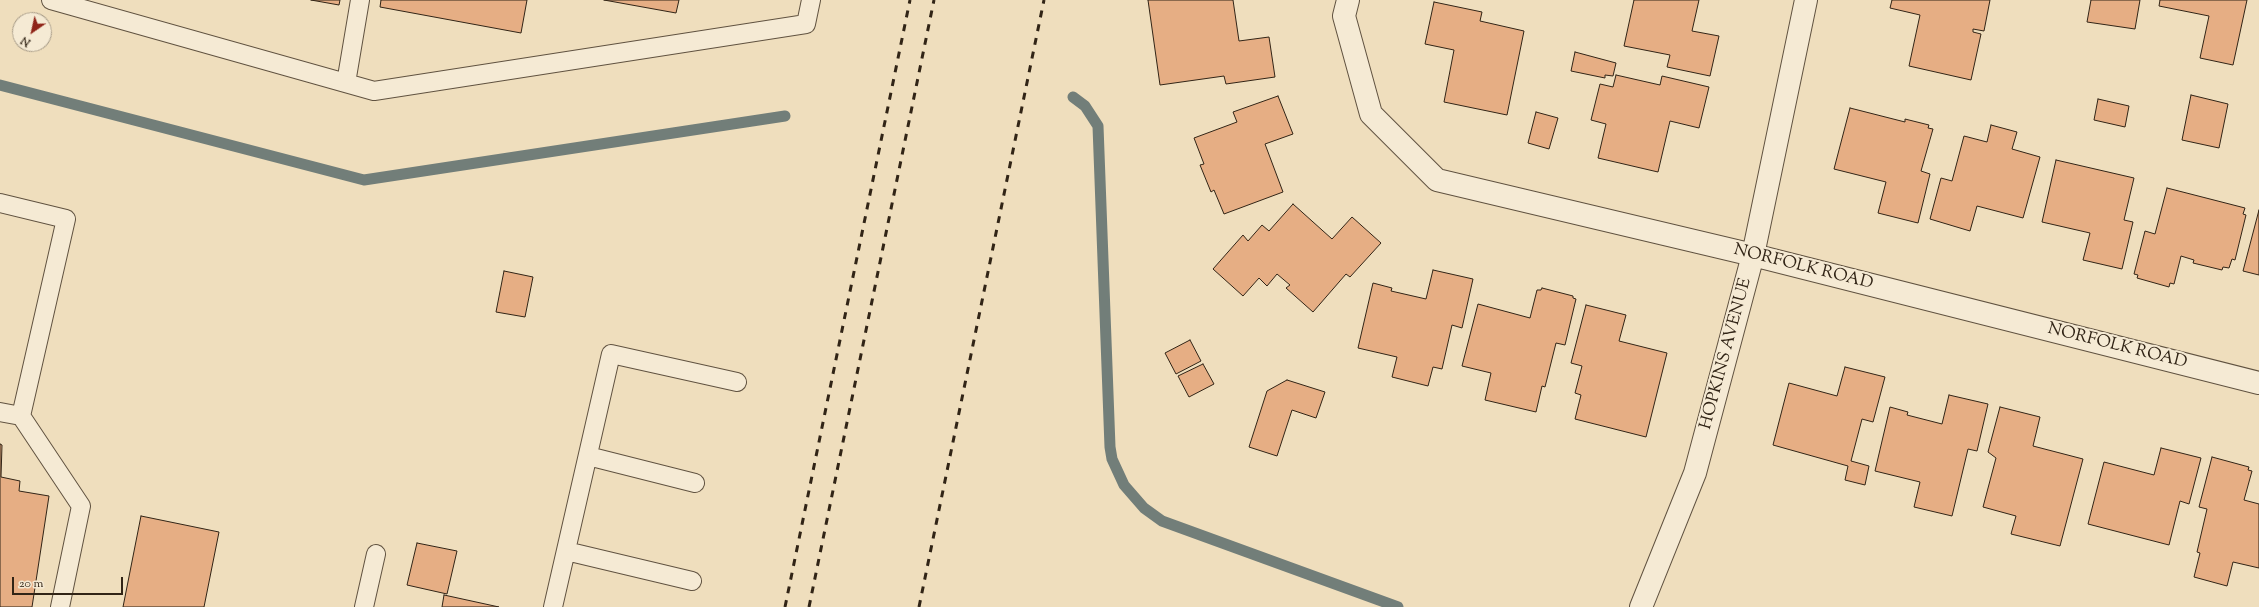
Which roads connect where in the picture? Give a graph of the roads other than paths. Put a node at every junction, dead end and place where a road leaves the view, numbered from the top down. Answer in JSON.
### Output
{"nodes":[{"id":1,"x":51,"y":0,"type":"edge"},
{"id":2,"x":360,"y":0,"type":"edge"},
{"id":3,"x":811,"y":0,"type":"edge"},
{"id":4,"x":1348,"y":0,"type":"edge"},
{"id":5,"x":1806,"y":0,"type":"edge"},
{"id":6,"x":346,"y":83,"type":"junction"},
{"id":7,"x":0,"y":204,"type":"edge"},
{"id":8,"x":1753,"y":255,"type":"junction"},
{"id":9,"x":737,"y":382,"type":"dead end"},
{"id":10,"x":2259,"y":383,"type":"edge"},
{"id":11,"x":0,"y":412,"type":"edge"},
{"id":12,"x":21,"y":416,"type":"junction"},
{"id":13,"x":588,"y":456,"type":"junction"},
{"id":14,"x":695,"y":483,"type":"dead end"},
{"id":15,"x":566,"y":551,"type":"junction"},
{"id":16,"x":376,"y":554,"type":"dead end"},
{"id":17,"x":692,"y":581,"type":"dead end"},
{"id":18,"x":60,"y":607,"type":"edge"},
{"id":19,"x":364,"y":607,"type":"edge"},
{"id":20,"x":553,"y":607,"type":"edge"},
{"id":21,"x":1641,"y":607,"type":"edge"}],
"edges":[{"from":1,"to":6,"type":"lane"},
{"from":2,"to":6,"type":"lane"},
{"from":3,"to":6,"type":"lane"},
{"from":4,"to":8,"type":"street","name":"NORFOLK ROAD"},
{"from":5,"to":8,"type":"street","name":"HOPKINS AVENUE"},
{"from":7,"to":12,"type":"lane"},
{"from":8,"to":10,"type":"street","name":"NORFOLK ROAD"},
{"from":8,"to":21,"type":"street","name":"HOPKINS AVENUE"},
{"from":9,"to":13,"type":"lane"},
{"from":11,"to":12,"type":"lane"},
{"from":12,"to":18,"type":"lane"},
{"from":13,"to":14,"type":"lane"},
{"from":13,"to":15,"type":"lane"},
{"from":15,"to":17,"type":"lane"},
{"from":15,"to":20,"type":"lane"},
{"from":16,"to":19,"type":"lane"}]}
